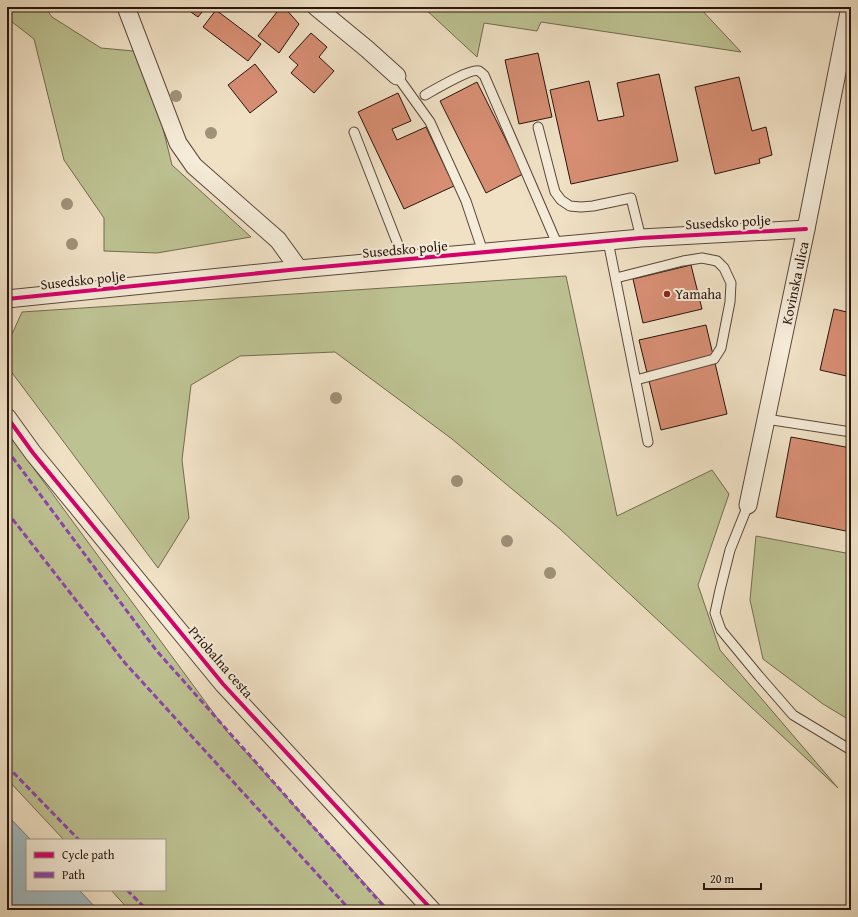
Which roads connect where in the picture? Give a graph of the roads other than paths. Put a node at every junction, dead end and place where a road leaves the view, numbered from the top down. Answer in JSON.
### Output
{"nodes":[{"id":1,"x":126,"y":7,"type":"edge"},
{"id":2,"x":316,"y":7,"type":"edge"},
{"id":3,"x":850,"y":7,"type":"edge"},
{"id":4,"x":846,"y":62,"type":"edge"},
{"id":5,"x":397,"y":76,"type":"joint"},
{"id":6,"x":425,"y":95,"type":"dead end"},
{"id":7,"x":538,"y":126,"type":"dead end"},
{"id":8,"x":354,"y":132,"type":"dead end"},
{"id":9,"x":806,"y":229,"type":"junction"},
{"id":10,"x":641,"y":238,"type":"junction"},
{"id":11,"x":608,"y":241,"type":"junction"},
{"id":12,"x":558,"y":246,"type":"junction"},
{"id":13,"x":483,"y":252,"type":"junction"},
{"id":14,"x":404,"y":260,"type":"junction"},
{"id":15,"x":299,"y":269,"type":"junction"},
{"id":16,"x":616,"y":278,"type":"junction"},
{"id":17,"x":7,"y":299,"type":"edge"},
{"id":18,"x":636,"y":380,"type":"junction"},
{"id":19,"x":7,"y":417,"type":"edge"},
{"id":20,"x":766,"y":419,"type":"junction"},
{"id":21,"x":851,"y":432,"type":"edge"},
{"id":22,"x":648,"y":442,"type":"dead end"},
{"id":23,"x":748,"y":505,"type":"joint"},
{"id":24,"x":851,"y":750,"type":"edge"},
{"id":25,"x":432,"y":910,"type":"edge"}],
"edges":[{"from":1,"to":15,"type":"street"},
{"from":2,"to":5,"type":"street"},
{"from":3,"to":4,"type":"street","name":"Kovinska ulica"},
{"from":4,"to":9,"type":"street","name":"Kovinska ulica"},
{"from":5,"to":13,"type":"lane"},
{"from":6,"to":12,"type":"lane"},
{"from":7,"to":10,"type":"lane"},
{"from":8,"to":14,"type":"lane"},
{"from":9,"to":10,"type":"street","name":"Susedsko polje"},
{"from":9,"to":20,"type":"street","name":"Kovinska ulica"},
{"from":10,"to":11,"type":"street","name":"Susedsko polje"},
{"from":11,"to":12,"type":"street","name":"Susedsko polje"},
{"from":11,"to":16,"type":"lane"},
{"from":12,"to":13,"type":"street","name":"Susedsko polje"},
{"from":13,"to":14,"type":"street","name":"Susedsko polje"},
{"from":14,"to":15,"type":"street","name":"Susedsko polje"},
{"from":15,"to":17,"type":"street","name":"Susedsko polje"},
{"from":16,"to":18,"type":"lane"},
{"from":16,"to":18,"type":"lane"},
{"from":18,"to":22,"type":"lane"},
{"from":19,"to":25,"type":"street","name":"Priobalna cesta"},
{"from":20,"to":21,"type":"lane"},
{"from":20,"to":23,"type":"street","name":"Kovinska ulica"},
{"from":23,"to":24,"type":"lane"}]}
